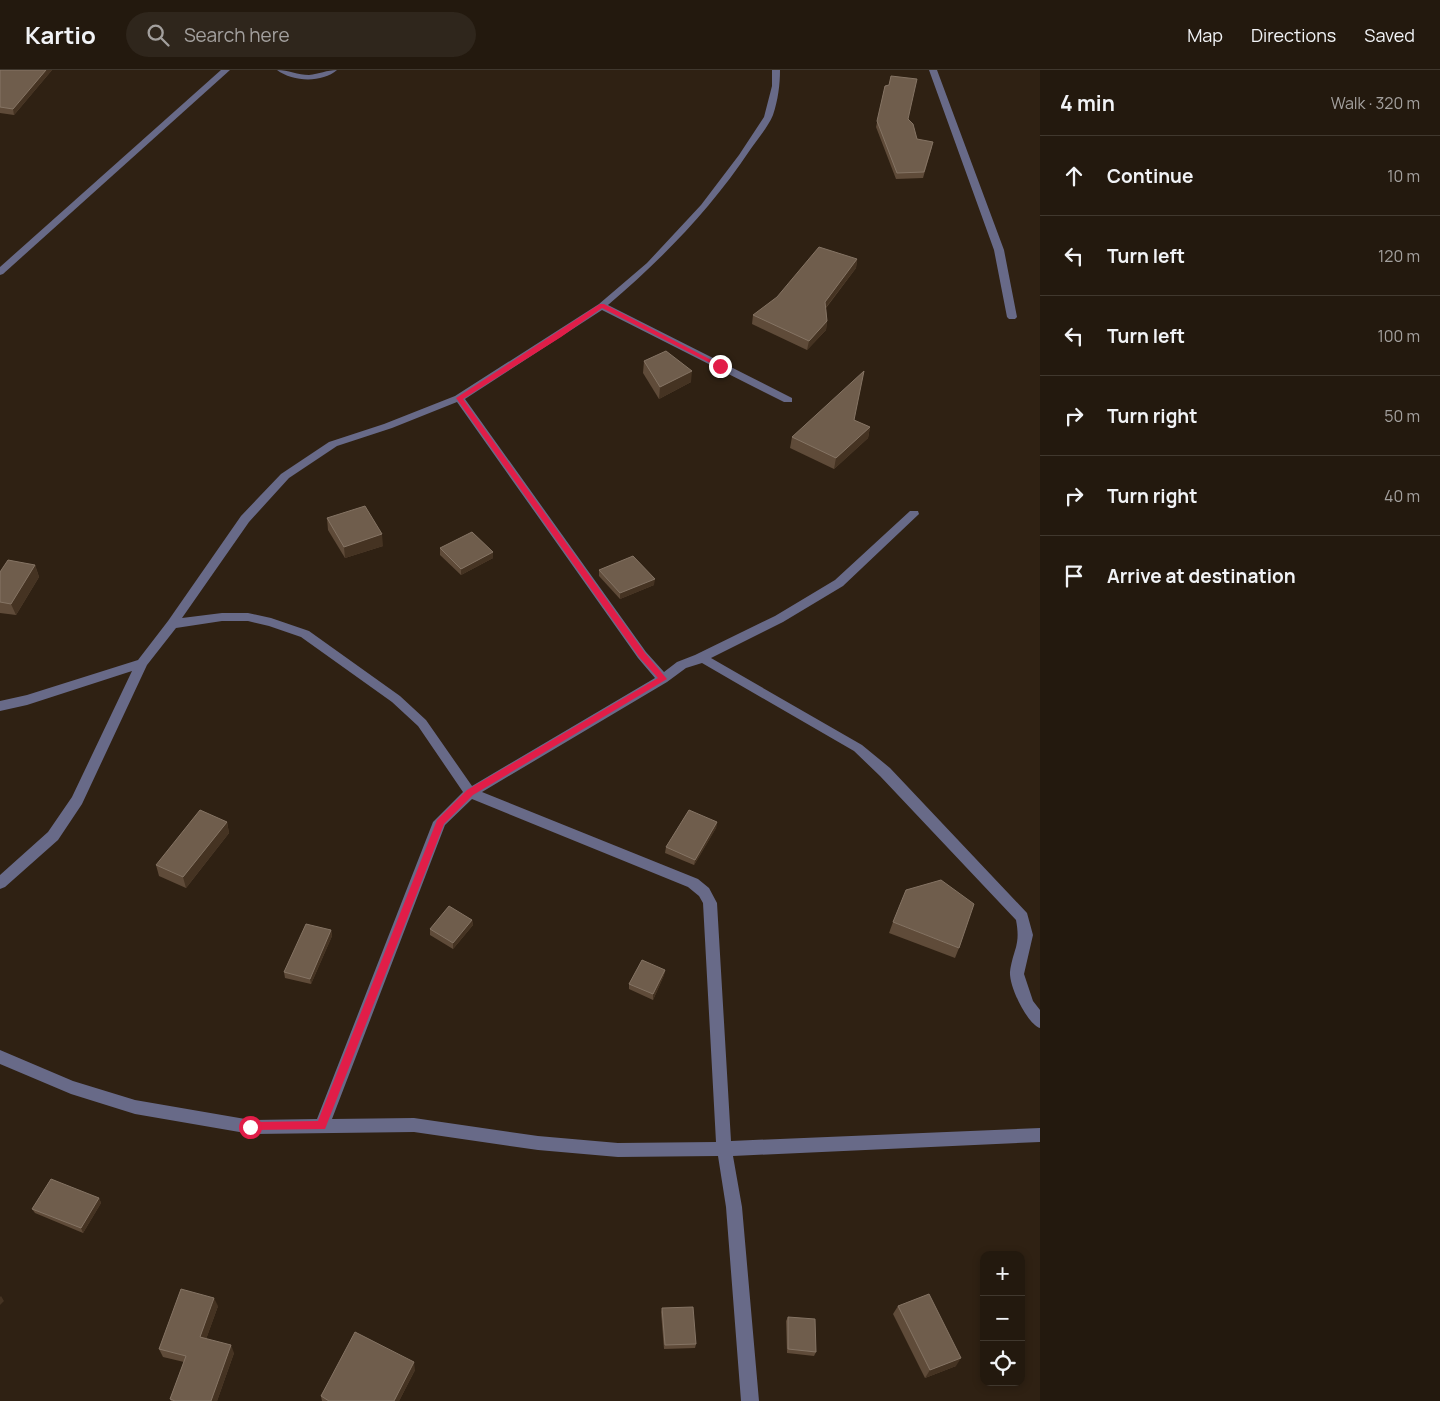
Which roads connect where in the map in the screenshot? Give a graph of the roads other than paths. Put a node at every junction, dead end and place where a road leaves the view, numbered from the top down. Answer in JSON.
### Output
{"nodes":[{"id":1,"x":226,"y":70,"type":"edge"},
{"id":2,"x":280,"y":70,"type":"edge"},
{"id":3,"x":334,"y":70,"type":"edge"},
{"id":4,"x":776,"y":70,"type":"edge"},
{"id":5,"x":932,"y":70,"type":"edge"},
{"id":6,"x":0,"y":272,"type":"edge"},
{"id":7,"x":602,"y":306,"type":"junction"},
{"id":8,"x":1012,"y":317,"type":"dead end"},
{"id":9,"x":459,"y":398,"type":"junction"},
{"id":10,"x":788,"y":400,"type":"dead end"},
{"id":11,"x":914,"y":514,"type":"dead end"},
{"id":12,"x":172,"y":624,"type":"junction"},
{"id":13,"x":698,"y":658,"type":"junction"},
{"id":14,"x":142,"y":663,"type":"junction"},
{"id":15,"x":663,"y":679,"type":"junction"},
{"id":16,"x":0,"y":706,"type":"edge"},
{"id":17,"x":470,"y":793,"type":"junction"},
{"id":18,"x":0,"y":882,"type":"edge"},
{"id":19,"x":1040,"y":1022,"type":"edge"},
{"id":20,"x":0,"y":1057,"type":"edge"},
{"id":21,"x":322,"y":1126,"type":"junction"},
{"id":22,"x":1040,"y":1135,"type":"edge"},
{"id":23,"x":724,"y":1149,"type":"junction"},
{"id":24,"x":750,"y":1401,"type":"edge"}],
"edges":[{"from":1,"to":6,"type":"street"},
{"from":2,"to":3,"type":"street"},
{"from":4,"to":7,"type":"street"},
{"from":5,"to":8,"type":"street"},
{"from":7,"to":9,"type":"street"},
{"from":7,"to":10,"type":"street"},
{"from":9,"to":12,"type":"street"},
{"from":9,"to":15,"type":"street"},
{"from":11,"to":13,"type":"street"},
{"from":12,"to":14,"type":"street"},
{"from":12,"to":17,"type":"street"},
{"from":13,"to":15,"type":"street"},
{"from":13,"to":19,"type":"street"},
{"from":14,"to":16,"type":"street"},
{"from":14,"to":18,"type":"street"},
{"from":15,"to":17,"type":"street"},
{"from":17,"to":21,"type":"street"},
{"from":17,"to":23,"type":"street"},
{"from":20,"to":21,"type":"street"},
{"from":21,"to":23,"type":"street"},
{"from":22,"to":23,"type":"street"},
{"from":23,"to":24,"type":"street"}]}
